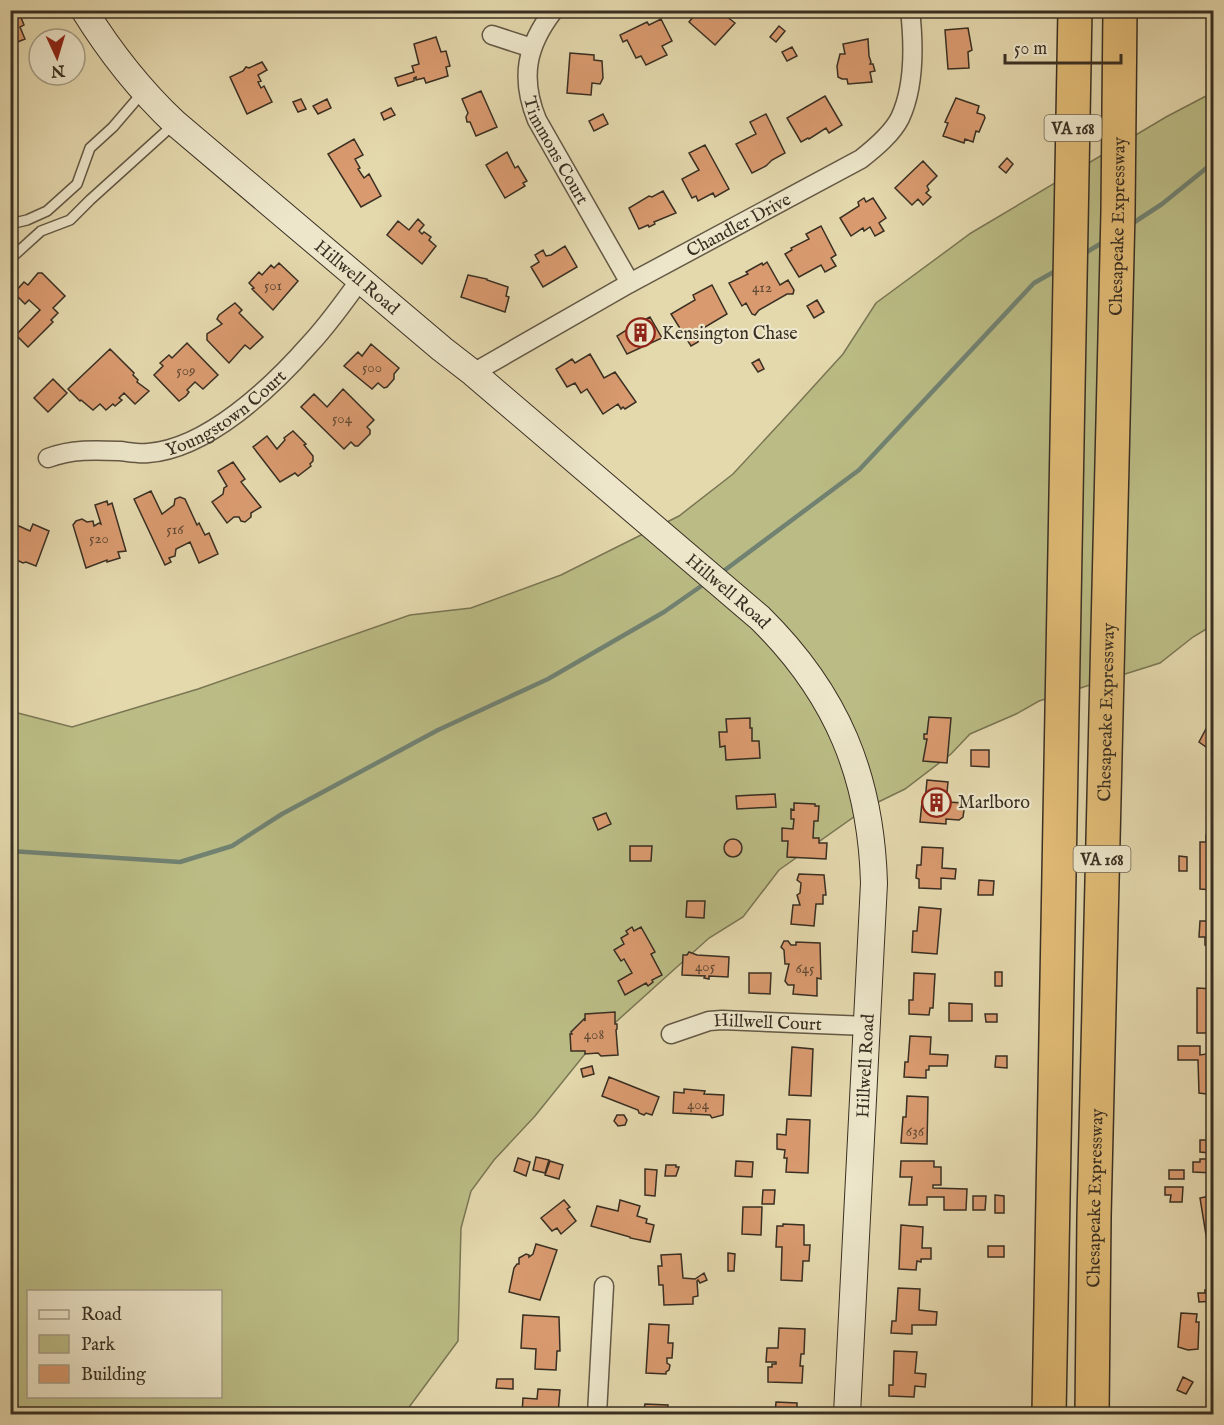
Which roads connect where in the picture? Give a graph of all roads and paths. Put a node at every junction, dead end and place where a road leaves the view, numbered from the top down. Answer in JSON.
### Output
{"nodes":[{"id":1,"x":84,"y":10,"type":"edge"},
{"id":2,"x":554,"y":10,"type":"edge"},
{"id":3,"x":910,"y":10,"type":"edge"},
{"id":4,"x":1075,"y":10,"type":"edge"},
{"id":5,"x":1120,"y":10,"type":"edge"},
{"id":6,"x":492,"y":35,"type":"dead end"},
{"id":7,"x":532,"y":48,"type":"junction"},
{"id":8,"x":143,"y":92,"type":"junction"},
{"id":9,"x":175,"y":123,"type":"junction"},
{"id":10,"x":10,"y":224,"type":"edge"},
{"id":11,"x":10,"y":259,"type":"edge"},
{"id":12,"x":360,"y":280,"type":"junction"},
{"id":13,"x":630,"y":283,"type":"junction"},
{"id":14,"x":473,"y":373,"type":"junction"},
{"id":15,"x":48,"y":458,"type":"dead end"},
{"id":16,"x":867,"y":1026,"type":"junction"},
{"id":17,"x":671,"y":1034,"type":"dead end"},
{"id":18,"x":604,"y":1286,"type":"dead end"},
{"id":19,"x":597,"y":1414,"type":"edge"},
{"id":20,"x":847,"y":1414,"type":"edge"},
{"id":21,"x":1049,"y":1414,"type":"edge"},
{"id":22,"x":1092,"y":1414,"type":"edge"}],
"edges":[{"from":1,"to":8,"type":"street","name":"Hillwell Road"},
{"from":2,"to":7,"type":"street","name":"Timmons Court"},
{"from":3,"to":13,"type":"street","name":"Chandler Drive"},
{"from":4,"to":21,"type":"highway","number":"VA 168"},
{"from":5,"to":22,"type":"highway","name":"Chesapeake Expressway","number":"VA 168"},
{"from":6,"to":7,"type":"street"},
{"from":7,"to":13,"type":"street","name":"Timmons Court"},
{"from":8,"to":9,"type":"street","name":"Hillwell Road"},
{"from":8,"to":10,"type":"lane"},
{"from":9,"to":11,"type":"lane"},
{"from":9,"to":12,"type":"street","name":"Hillwell Road"},
{"from":12,"to":14,"type":"street","name":"Hillwell Road"},
{"from":12,"to":15,"type":"street","name":"Youngstown Court"},
{"from":13,"to":14,"type":"street","name":"Chandler Drive"},
{"from":14,"to":16,"type":"street","name":"Hillwell Road"},
{"from":16,"to":17,"type":"street","name":"Hillwell Court"},
{"from":16,"to":20,"type":"street","name":"Hillwell Road"},
{"from":18,"to":19,"type":"street"}]}
